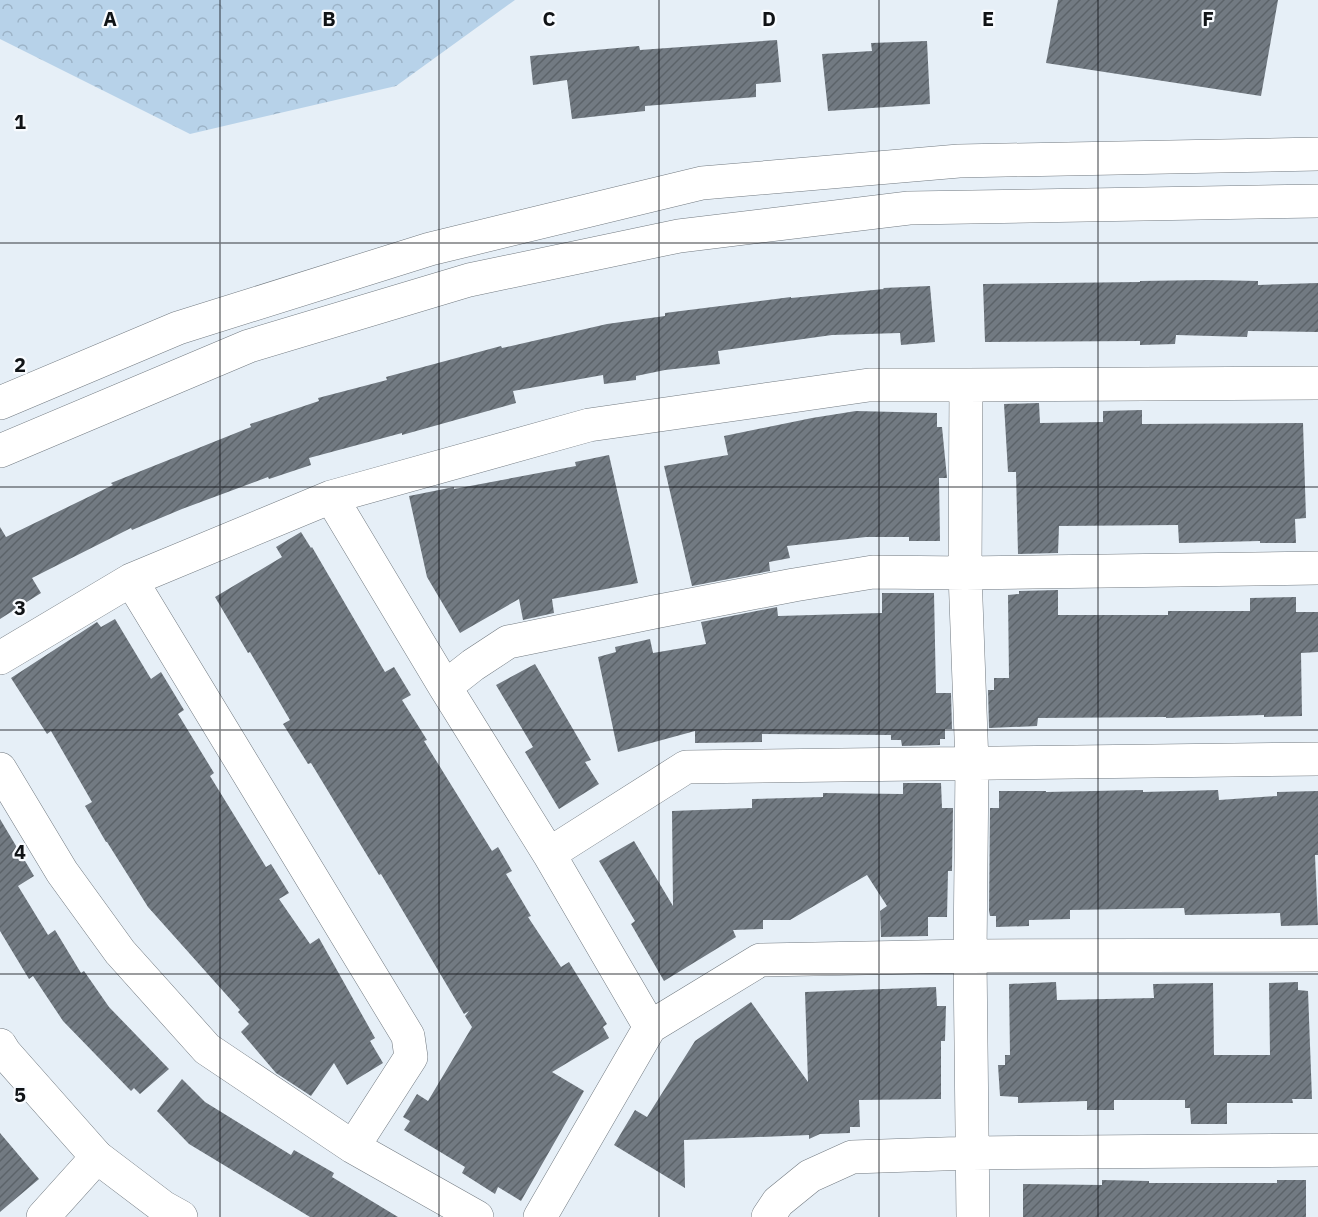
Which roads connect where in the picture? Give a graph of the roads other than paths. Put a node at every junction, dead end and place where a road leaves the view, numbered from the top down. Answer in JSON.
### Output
{"nodes":[{"id":1,"x":1318,"y":154,"type":"edge"},
{"id":2,"x":1318,"y":201,"type":"edge"},
{"id":3,"x":1318,"y":383,"type":"edge"},
{"id":4,"x":966,"y":386,"type":"junction"},
{"id":5,"x":0,"y":403,"type":"edge"},
{"id":6,"x":0,"y":451,"type":"edge"},
{"id":7,"x":331,"y":497,"type":"junction"},
{"id":8,"x":1318,"y":568,"type":"edge"},
{"id":9,"x":966,"y":573,"type":"junction"},
{"id":10,"x":131,"y":580,"type":"junction"},
{"id":11,"x":0,"y":658,"type":"edge"},
{"id":12,"x":445,"y":687,"type":"junction"},
{"id":13,"x":1318,"y":759,"type":"edge"},
{"id":14,"x":972,"y":764,"type":"junction"},
{"id":15,"x":0,"y":769,"type":"edge"},
{"id":16,"x":549,"y":854,"type":"junction"},
{"id":17,"x":1318,"y":955,"type":"edge"},
{"id":18,"x":970,"y":956,"type":"junction"},
{"id":19,"x":650,"y":1028,"type":"junction"},
{"id":20,"x":0,"y":1045,"type":"edge"},
{"id":21,"x":353,"y":1147,"type":"junction"},
{"id":22,"x":1318,"y":1150,"type":"edge"},
{"id":23,"x":972,"y":1153,"type":"junction"},
{"id":24,"x":97,"y":1157,"type":"junction"},
{"id":25,"x":43,"y":1217,"type":"edge"},
{"id":26,"x":181,"y":1217,"type":"edge"},
{"id":27,"x":477,"y":1217,"type":"edge"},
{"id":28,"x":540,"y":1217,"type":"edge"},
{"id":29,"x":768,"y":1217,"type":"edge"},
{"id":30,"x":973,"y":1217,"type":"edge"}],
"edges":[{"from":1,"to":5,"type":"street"},
{"from":2,"to":6,"type":"street"},
{"from":3,"to":4,"type":"street"},
{"from":4,"to":7,"type":"street"},
{"from":4,"to":9,"type":"street"},
{"from":7,"to":10,"type":"street"},
{"from":7,"to":12,"type":"street"},
{"from":8,"to":9,"type":"street"},
{"from":9,"to":12,"type":"street"},
{"from":9,"to":14,"type":"street"},
{"from":10,"to":11,"type":"street"},
{"from":10,"to":21,"type":"street"},
{"from":12,"to":16,"type":"street"},
{"from":13,"to":14,"type":"street"},
{"from":14,"to":16,"type":"street"},
{"from":14,"to":18,"type":"street"},
{"from":15,"to":21,"type":"street"},
{"from":16,"to":19,"type":"street"},
{"from":17,"to":18,"type":"street"},
{"from":18,"to":19,"type":"street"},
{"from":18,"to":23,"type":"street"},
{"from":19,"to":28,"type":"street"},
{"from":20,"to":24,"type":"street"},
{"from":21,"to":27,"type":"street"},
{"from":22,"to":23,"type":"street"},
{"from":23,"to":29,"type":"street"},
{"from":23,"to":30,"type":"street"},
{"from":24,"to":25,"type":"street"},
{"from":24,"to":26,"type":"street"}]}
